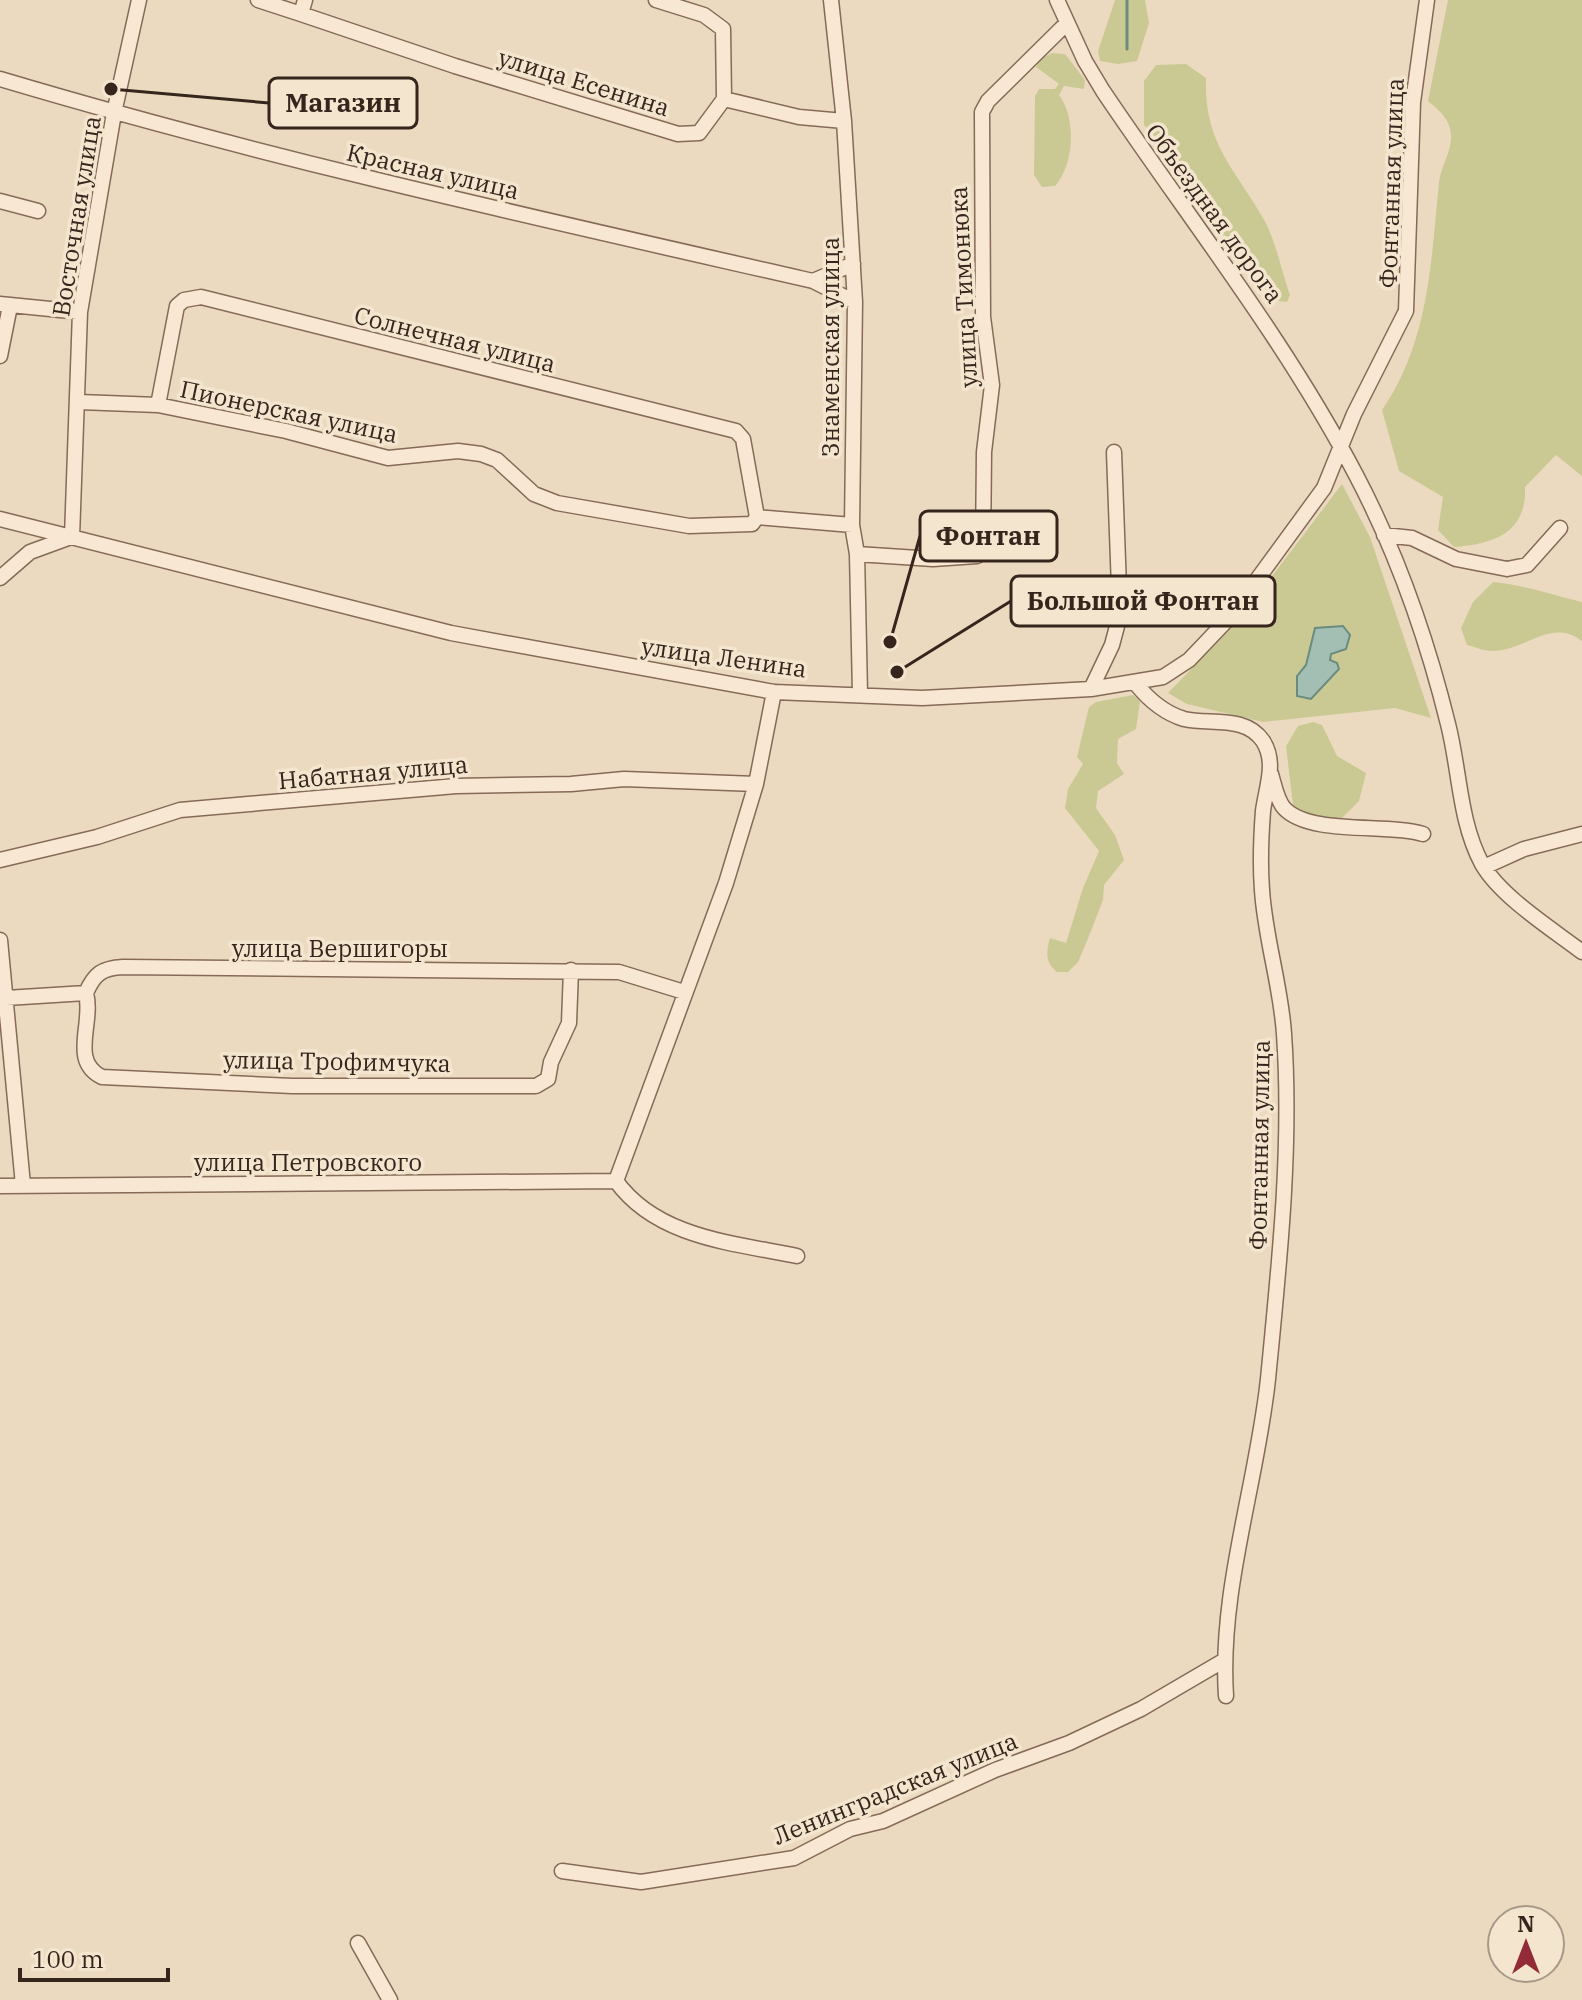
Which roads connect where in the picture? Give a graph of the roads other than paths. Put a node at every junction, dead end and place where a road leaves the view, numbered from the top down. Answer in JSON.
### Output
{"nodes":[{"id":1,"x":139,"y":0,"type":"edge"},
{"id":2,"x":258,"y":0,"type":"edge"},
{"id":3,"x":656,"y":0,"type":"edge"},
{"id":4,"x":831,"y":0,"type":"edge"},
{"id":5,"x":1057,"y":0,"type":"edge"},
{"id":6,"x":1427,"y":0,"type":"edge"},
{"id":7,"x":303,"y":7,"type":"edge"},
{"id":8,"x":1067,"y":23,"type":"junction"},
{"id":9,"x":0,"y":79,"type":"edge"},
{"id":10,"x":724,"y":99,"type":"junction"},
{"id":11,"x":114,"y":113,"type":"junction"},
{"id":12,"x":844,"y":121,"type":"junction"},
{"id":13,"x":0,"y":201,"type":"edge"},
{"id":14,"x":38,"y":211,"type":"dead end"},
{"id":15,"x":853,"y":264,"type":"junction"},
{"id":16,"x":813,"y":281,"type":"junction"},
{"id":17,"x":855,"y":302,"type":"junction"},
{"id":18,"x":5,"y":305,"type":"edge"},
{"id":19,"x":80,"y":312,"type":"junction"},
{"id":20,"x":0,"y":356,"type":"edge"},
{"id":21,"x":79,"y":402,"type":"junction"},
{"id":22,"x":158,"y":405,"type":"junction"},
{"id":23,"x":1342,"y":449,"type":"junction"},
{"id":24,"x":1114,"y":452,"type":"dead end"},
{"id":25,"x":757,"y":517,"type":"junction"},
{"id":26,"x":0,"y":519,"type":"edge"},
{"id":27,"x":852,"y":525,"type":"junction"},
{"id":28,"x":1560,"y":528,"type":"dead end"},
{"id":29,"x":1384,"y":535,"type":"junction"},
{"id":30,"x":72,"y":537,"type":"junction"},
{"id":31,"x":857,"y":554,"type":"junction"},
{"id":32,"x":0,"y":578,"type":"edge"},
{"id":33,"x":1136,"y":684,"type":"junction"},
{"id":34,"x":1091,"y":689,"type":"junction"},
{"id":35,"x":774,"y":692,"type":"junction"},
{"id":36,"x":860,"y":694,"type":"junction"},
{"id":37,"x":1270,"y":773,"type":"junction"},
{"id":38,"x":756,"y":784,"type":"junction"},
{"id":39,"x":1265,"y":802,"type":"junction"},
{"id":40,"x":1283,"y":807,"type":"junction"},
{"id":41,"x":1423,"y":834,"type":"dead end"},
{"id":42,"x":1582,"y":834,"type":"edge"},
{"id":43,"x":0,"y":860,"type":"edge"},
{"id":44,"x":1484,"y":867,"type":"junction"},
{"id":45,"x":0,"y":940,"type":"edge"},
{"id":46,"x":1582,"y":952,"type":"edge"},
{"id":47,"x":571,"y":970,"type":"junction"},
{"id":48,"x":684,"y":992,"type":"junction"},
{"id":49,"x":86,"y":993,"type":"junction"},
{"id":50,"x":6,"y":998,"type":"junction"},
{"id":51,"x":616,"y":1181,"type":"junction"},
{"id":52,"x":23,"y":1185,"type":"junction"},
{"id":53,"x":0,"y":1186,"type":"edge"},
{"id":54,"x":797,"y":1256,"type":"dead end"},
{"id":55,"x":1223,"y":1661,"type":"junction"},
{"id":56,"x":1226,"y":1696,"type":"dead end"},
{"id":57,"x":562,"y":1871,"type":"dead end"},
{"id":58,"x":358,"y":1943,"type":"dead end"},
{"id":59,"x":390,"y":2000,"type":"edge"}],
"edges":[{"from":1,"to":11,"type":"street","name":"Восточная улица"},
{"from":2,"to":7,"type":"street","name":"улица Есенина"},
{"from":3,"to":10,"type":"street"},
{"from":4,"to":12,"type":"street","name":"Знаменская улица"},
{"from":5,"to":8,"type":"street","name":"Объездная дорога"},
{"from":6,"to":23,"type":"street","name":"Фонтанная улица"},
{"from":7,"to":10,"type":"street","name":"улица Есенина"},
{"from":8,"to":23,"type":"street","name":"Объездная дорога"},
{"from":8,"to":31,"type":"street","name":"улица Тимонюка"},
{"from":9,"to":11,"type":"street","name":"Красная улица"},
{"from":10,"to":12,"type":"street"},
{"from":11,"to":16,"type":"street","name":"Красная улица"},
{"from":11,"to":19,"type":"street","name":"Восточная улица"},
{"from":12,"to":15,"type":"street","name":"Знаменская улица"},
{"from":13,"to":14,"type":"street"},
{"from":15,"to":16,"type":"street"},
{"from":15,"to":17,"type":"street","name":"Знаменская улица"},
{"from":16,"to":17,"type":"street","name":"Красная улица"},
{"from":17,"to":27,"type":"street","name":"Знаменская улица"},
{"from":18,"to":19,"type":"street"},
{"from":18,"to":20,"type":"street"},
{"from":19,"to":21,"type":"street","name":"Восточная улица"},
{"from":21,"to":22,"type":"street","name":"Пионерская улица"},
{"from":21,"to":30,"type":"street","name":"Восточная улица"},
{"from":22,"to":25,"type":"street","name":"Пионерская улица"},
{"from":22,"to":25,"type":"street","name":"Солнечная улица"},
{"from":23,"to":29,"type":"street","name":"Объездная дорога"},
{"from":23,"to":33,"type":"street","name":"улица Ленина"},
{"from":24,"to":34,"type":"street"},
{"from":25,"to":27,"type":"street","name":"Пионерская улица"},
{"from":26,"to":30,"type":"street","name":"улица Ленина"},
{"from":27,"to":31,"type":"street","name":"Знаменская улица"},
{"from":28,"to":29,"type":"street"},
{"from":29,"to":44,"type":"street","name":"Объездная дорога"},
{"from":30,"to":32,"type":"street"},
{"from":30,"to":35,"type":"street","name":"улица Ленина"},
{"from":31,"to":36,"type":"street","name":"Знаменская улица"},
{"from":33,"to":34,"type":"street","name":"улица Ленина"},
{"from":33,"to":37,"type":"street","name":"Фонтанная улица"},
{"from":34,"to":36,"type":"street","name":"улица Ленина"},
{"from":35,"to":36,"type":"street","name":"улица Ленина"},
{"from":35,"to":38,"type":"street"},
{"from":37,"to":39,"type":"street","name":"Фонтанная улица"},
{"from":37,"to":40,"type":"street"},
{"from":38,"to":43,"type":"street","name":"Набатная улица"},
{"from":38,"to":48,"type":"street"},
{"from":39,"to":40,"type":"street"},
{"from":39,"to":55,"type":"street","name":"Фонтанная улица"},
{"from":40,"to":41,"type":"street"},
{"from":42,"to":44,"type":"street"},
{"from":44,"to":46,"type":"street"},
{"from":45,"to":50,"type":"street"},
{"from":47,"to":48,"type":"street","name":"улица Вершигоры"},
{"from":47,"to":49,"type":"street","name":"улица Вершигоры"},
{"from":47,"to":49,"type":"street","name":"улица Трофимчука"},
{"from":48,"to":51,"type":"street"},
{"from":49,"to":50,"type":"street"},
{"from":50,"to":52,"type":"street"},
{"from":51,"to":52,"type":"street","name":"улица Петровского"},
{"from":51,"to":54,"type":"street"},
{"from":52,"to":53,"type":"street","name":"улица Петровского"},
{"from":55,"to":56,"type":"street","name":"Фонтанная улица"},
{"from":55,"to":57,"type":"street","name":"Ленинградская улица"},
{"from":58,"to":59,"type":"street"}]}
